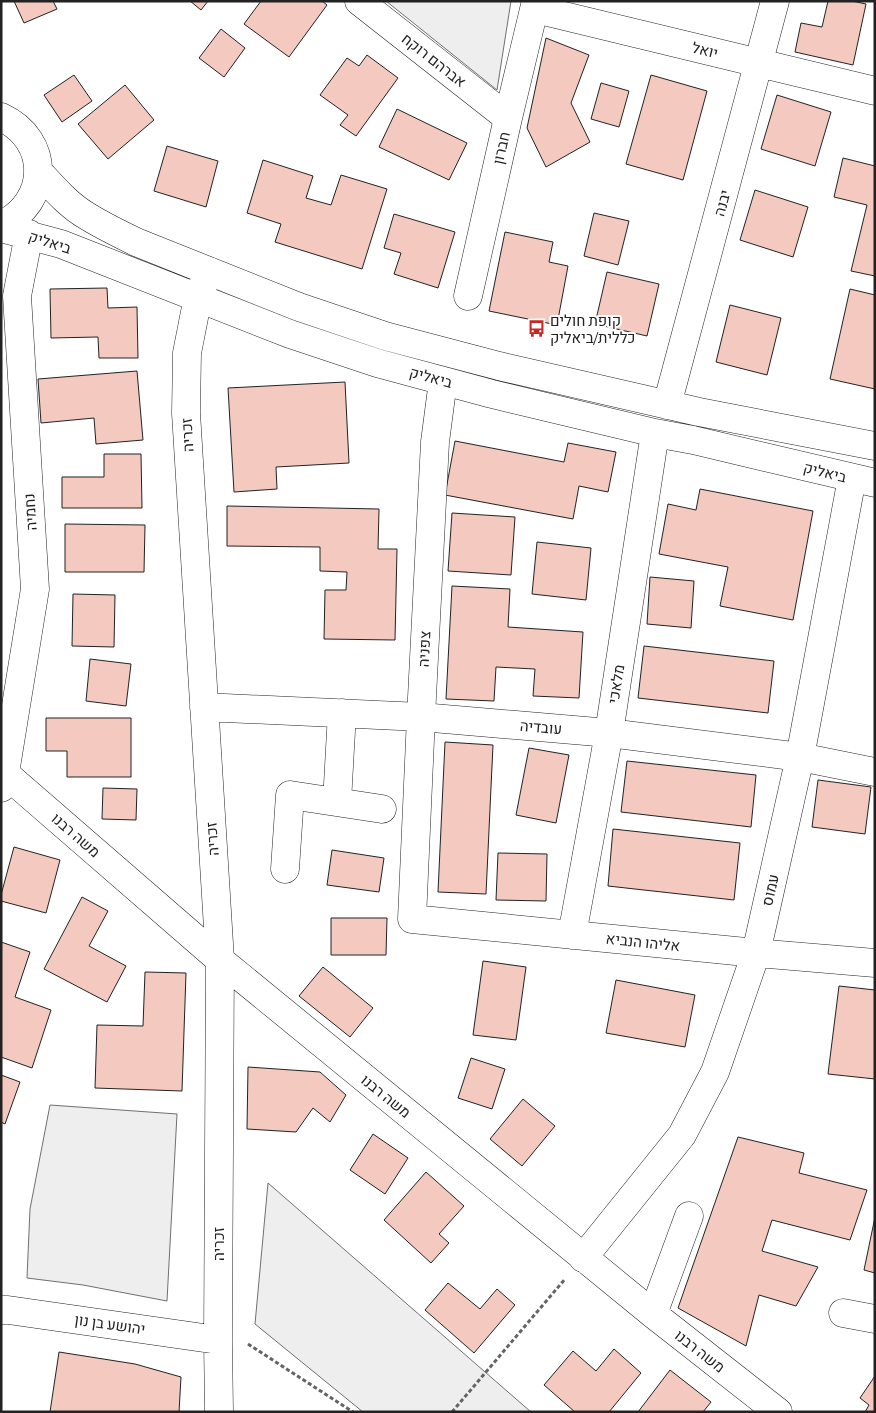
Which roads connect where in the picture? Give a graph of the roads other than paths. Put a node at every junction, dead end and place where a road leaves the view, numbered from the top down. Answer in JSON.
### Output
{"nodes":[{"id":1,"x":359,"y":1,"type":"edge"},
{"id":2,"x":775,"y":1,"type":"edge"},
{"id":3,"x":536,"y":5,"type":"edge"},
{"id":4,"x":759,"y":63,"type":"junction"},
{"id":5,"x":875,"y":91,"type":"edge"},
{"id":6,"x":4,"y":113,"type":"edge"},
{"id":7,"x":508,"y":118,"type":"junction"},
{"id":8,"x":38,"y":171,"type":"junction"},
{"id":9,"x":1,"y":226,"type":"edge"},
{"id":10,"x":29,"y":234,"type":"junction"},
{"id":11,"x":209,"y":271,"type":"junction"},
{"id":12,"x":468,"y":296,"type":"dead end"},
{"id":13,"x":198,"y":297,"type":"junction"},
{"id":14,"x":443,"y":381,"type":"junction"},
{"id":15,"x":667,"y":405,"type":"junction"},
{"id":16,"x":655,"y":433,"type":"junction"},
{"id":17,"x":875,"y":446,"type":"edge"},
{"id":18,"x":863,"y":481,"type":"edge"},
{"id":19,"x":204,"y":707,"type":"junction"},
{"id":20,"x":342,"y":713,"type":"junction"},
{"id":21,"x":421,"y":716,"type":"junction"},
{"id":22,"x":609,"y":732,"type":"junction"},
{"id":23,"x":800,"y":757,"type":"junction"},
{"id":24,"x":875,"y":772,"type":"edge"},
{"id":25,"x":3,"y":777,"type":"edge"},
{"id":26,"x":336,"y":802,"type":"junction"},
{"id":27,"x":382,"y":809,"type":"dead end"},
{"id":28,"x":285,"y":869,"type":"dead end"},
{"id":29,"x":412,"y":919,"type":"joint"},
{"id":30,"x":572,"y":935,"type":"junction"},
{"id":31,"x":756,"y":953,"type":"junction"},
{"id":32,"x":220,"y":960,"type":"junction"},
{"id":33,"x":875,"y":963,"type":"edge"},
{"id":34,"x":689,"y":1216,"type":"dead end"},
{"id":35,"x":583,"y":1258,"type":"junction"},
{"id":36,"x":1,"y":1310,"type":"edge"},
{"id":37,"x":843,"y":1313,"type":"dead end"},
{"id":38,"x":653,"y":1314,"type":"junction"},
{"id":39,"x":875,"y":1319,"type":"edge"},
{"id":40,"x":218,"y":1332,"type":"junction"},
{"id":41,"x":219,"y":1412,"type":"edge"},
{"id":42,"x":778,"y":1412,"type":"edge"}],
"edges":[{"from":1,"to":7,"type":"street","name":"אברהם רוקח"},
{"from":2,"to":4,"type":"street","name":"יבנה"},
{"from":3,"to":4,"type":"street","name":"יואל"},
{"from":3,"to":7,"type":"street","name":"חברון"},
{"from":4,"to":5,"type":"street","name":"יואל"},
{"from":4,"to":15,"type":"street","name":"יבנה"},
{"from":6,"to":8,"type":"street"},
{"from":7,"to":12,"type":"street","name":"חברון"},
{"from":8,"to":9,"type":"street"},
{"from":8,"to":11,"type":"street","name":"ביאליק"},
{"from":9,"to":10,"type":"street","name":"ביאליק"},
{"from":10,"to":13,"type":"street","name":"ביאליק"},
{"from":10,"to":25,"type":"street","name":"נחמיה"},
{"from":11,"to":13,"type":"street","name":"זכריה"},
{"from":11,"to":15,"type":"street","name":"ביאליק"},
{"from":13,"to":14,"type":"street","name":"ביאליק"},
{"from":13,"to":19,"type":"street","name":"זכריה"},
{"from":14,"to":16,"type":"street","name":"ביאליק"},
{"from":14,"to":21,"type":"street","name":"צפניה"},
{"from":15,"to":17,"type":"street","name":"ביאליק"},
{"from":16,"to":18,"type":"street","name":"ביאליק"},
{"from":16,"to":22,"type":"street","name":"מלאכי"},
{"from":18,"to":23,"type":"street","name":"עמוס"},
{"from":19,"to":20,"type":"street","name":"עובדיה"},
{"from":19,"to":32,"type":"street","name":"זכריה"},
{"from":20,"to":21,"type":"street","name":"עובדיה"},
{"from":20,"to":26,"type":"street"},
{"from":21,"to":22,"type":"street","name":"עובדיה"},
{"from":21,"to":29,"type":"street","name":"צפניה"},
{"from":22,"to":23,"type":"street","name":"עובדיה"},
{"from":22,"to":30,"type":"street","name":"מלאכי"},
{"from":23,"to":24,"type":"street","name":"עובדיה"},
{"from":23,"to":31,"type":"street","name":"עמוס"},
{"from":25,"to":32,"type":"street","name":"משה רבנו"},
{"from":26,"to":27,"type":"street"},
{"from":26,"to":28,"type":"street"},
{"from":29,"to":30,"type":"street","name":"אליהו הנביא"},
{"from":30,"to":31,"type":"street","name":"אליהו הנביא"},
{"from":31,"to":33,"type":"street","name":"אליהו הנביא"},
{"from":31,"to":35,"type":"street","name":"עמוס"},
{"from":32,"to":35,"type":"street","name":"משה רבנו"},
{"from":32,"to":40,"type":"street","name":"זכריה"},
{"from":34,"to":38,"type":"street"},
{"from":35,"to":38,"type":"street","name":"משה רבנו"},
{"from":36,"to":40,"type":"street","name":"יהושע בן נון"},
{"from":37,"to":39,"type":"street"},
{"from":38,"to":42,"type":"street","name":"משה רבנו"},
{"from":40,"to":41,"type":"street","name":"זכריה"}]}
